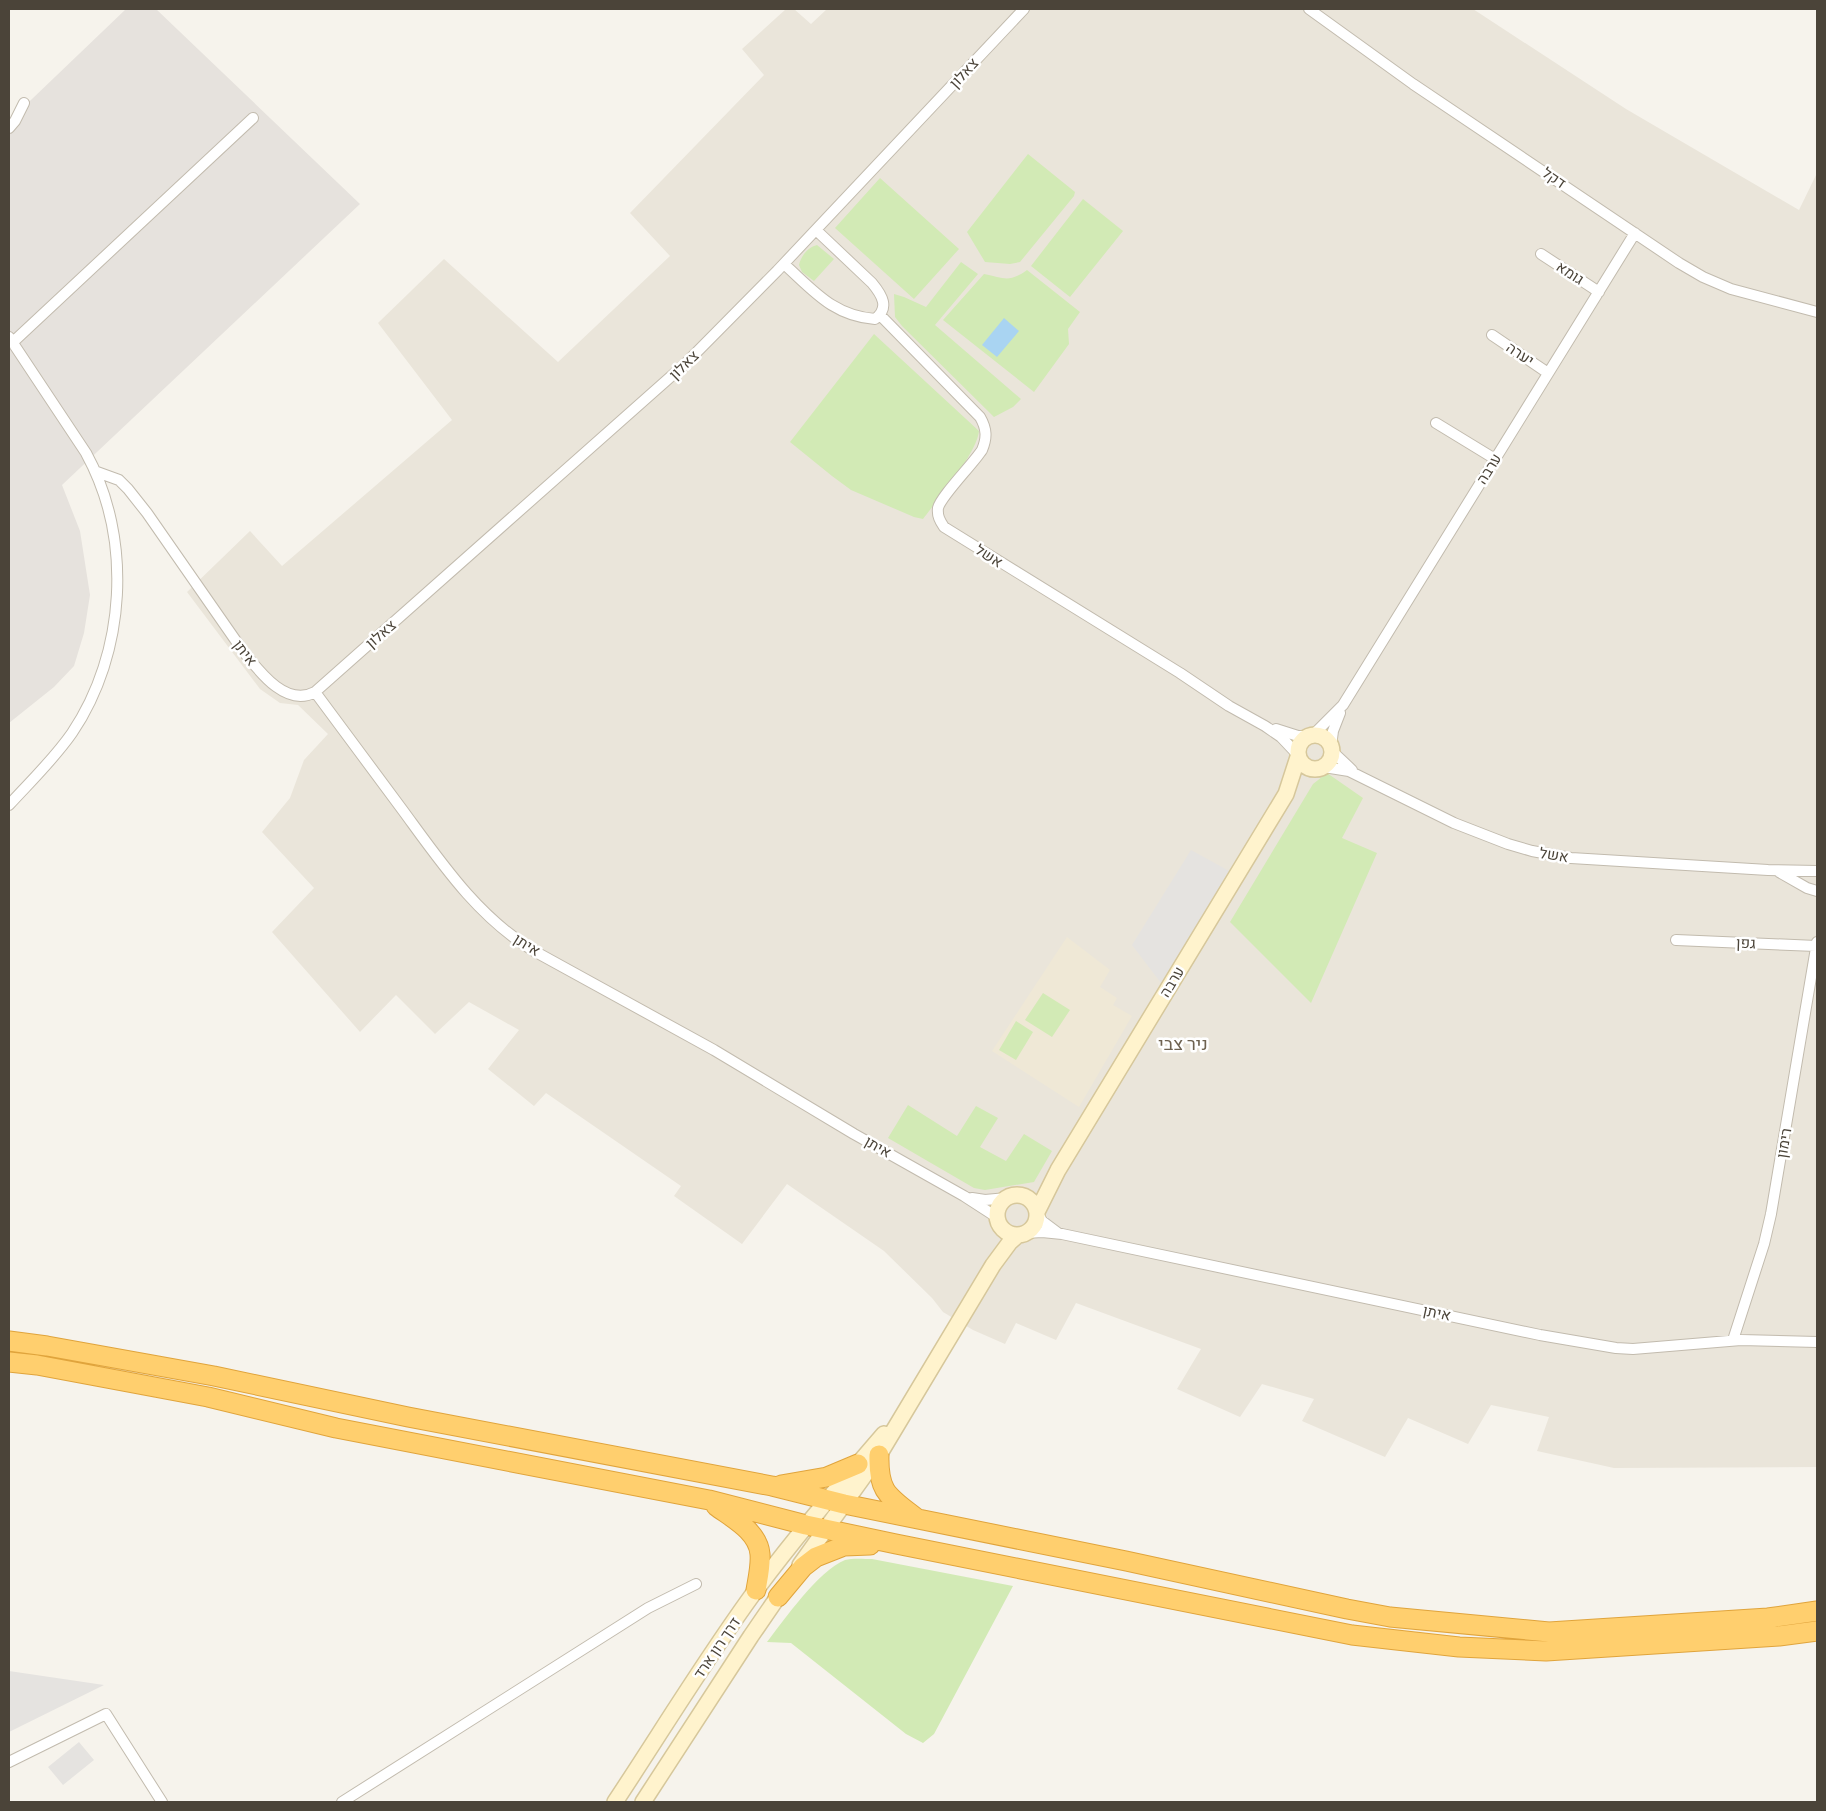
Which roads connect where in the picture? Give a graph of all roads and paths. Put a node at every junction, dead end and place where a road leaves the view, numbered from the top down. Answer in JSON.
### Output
{"nodes":[{"id":1,"x":1024,"y":9,"type":"edge"},
{"id":2,"x":1309,"y":9,"type":"edge"},
{"id":3,"x":24,"y":103,"type":"dead end"},
{"id":4,"x":253,"y":118,"type":"dead end"},
{"id":5,"x":9,"y":128,"type":"edge"},
{"id":6,"x":816,"y":230,"type":"junction"},
{"id":7,"x":1635,"y":233,"type":"junction"},
{"id":8,"x":1541,"y":254,"type":"dead end"},
{"id":9,"x":784,"y":264,"type":"junction"},
{"id":10,"x":1599,"y":292,"type":"junction"},
{"id":11,"x":1817,"y":312,"type":"edge"},
{"id":12,"x":880,"y":315,"type":"junction"},
{"id":13,"x":1492,"y":335,"type":"dead end"},
{"id":14,"x":11,"y":340,"type":"edge"},
{"id":15,"x":1548,"y":373,"type":"junction"},
{"id":16,"x":1436,"y":423,"type":"dead end"},
{"id":17,"x":1495,"y":459,"type":"junction"},
{"id":18,"x":97,"y":472,"type":"junction"},
{"id":19,"x":316,"y":692,"type":"junction"},
{"id":20,"x":1343,"y":705,"type":"junction"},
{"id":21,"x":1265,"y":726,"type":"junction"},
{"id":22,"x":1311,"y":736,"type":"junction"},
{"id":23,"x":1332,"y":748,"type":"junction"},
{"id":24,"x":1298,"y":756,"type":"junction"},
{"id":25,"x":1320,"y":768,"type":"junction"},
{"id":26,"x":1357,"y":774,"type":"junction"},
{"id":27,"x":1286,"y":794,"type":"junction"},
{"id":28,"x":9,"y":805,"type":"edge"},
{"id":29,"x":1768,"y":870,"type":"junction"},
{"id":30,"x":1817,"y":871,"type":"edge"},
{"id":31,"x":1817,"y":891,"type":"edge"},
{"id":32,"x":1676,"y":940,"type":"dead end"},
{"id":33,"x":1817,"y":944,"type":"edge"},
{"id":34,"x":1058,"y":1170,"type":"junction"},
{"id":35,"x":964,"y":1196,"type":"junction"},
{"id":36,"x":1013,"y":1196,"type":"junction"},
{"id":37,"x":1037,"y":1213,"type":"junction"},
{"id":38,"x":998,"y":1220,"type":"junction"},
{"id":39,"x":1022,"y":1234,"type":"junction"},
{"id":40,"x":1062,"y":1234,"type":"junction"},
{"id":41,"x":993,"y":1265,"type":"junction"},
{"id":42,"x":1733,"y":1340,"type":"junction"},
{"id":43,"x":9,"y":1341,"type":"edge"},
{"id":44,"x":1817,"y":1342,"type":"edge"},
{"id":45,"x":9,"y":1362,"type":"edge"},
{"id":46,"x":914,"y":1396,"type":"junction"},
{"id":47,"x":879,"y":1455,"type":"junction"},
{"id":48,"x":858,"y":1464,"type":"junction"},
{"id":49,"x":772,"y":1486,"type":"junction"},
{"id":50,"x":709,"y":1500,"type":"junction"},
{"id":51,"x":836,"y":1502,"type":"junction"},
{"id":52,"x":918,"y":1520,"type":"junction"},
{"id":53,"x":816,"y":1527,"type":"junction"},
{"id":54,"x":896,"y":1544,"type":"junction"},
{"id":55,"x":696,"y":1584,"type":"dead end"},
{"id":56,"x":756,"y":1590,"type":"junction"},
{"id":57,"x":778,"y":1597,"type":"junction"},
{"id":58,"x":1817,"y":1611,"type":"edge"},
{"id":59,"x":1817,"y":1631,"type":"edge"},
{"id":60,"x":9,"y":1762,"type":"edge"},
{"id":61,"x":162,"y":1802,"type":"edge"},
{"id":62,"x":342,"y":1802,"type":"edge"},
{"id":63,"x":615,"y":1802,"type":"edge"},
{"id":64,"x":643,"y":1802,"type":"edge"}],
"edges":[{"from":1,"to":6,"type":"street","name":"צאלון"},
{"from":2,"to":7,"type":"street","name":"דקל"},
{"from":3,"to":5,"type":"street"},
{"from":4,"to":14,"type":"street"},
{"from":6,"to":9,"type":"street","name":"צאלון"},
{"from":6,"to":12,"type":"street"},
{"from":7,"to":10,"type":"street","name":"ערבה"},
{"from":7,"to":11,"type":"street","name":"דקל"},
{"from":8,"to":10,"type":"street","name":"גומא"},
{"from":9,"to":12,"type":"street"},
{"from":9,"to":19,"type":"street","name":"צאלון"},
{"from":10,"to":15,"type":"street","name":"ערבה"},
{"from":12,"to":21,"type":"street","name":"אשל"},
{"from":13,"to":15,"type":"street","name":"יערה"},
{"from":14,"to":18,"type":"street"},
{"from":15,"to":17,"type":"street","name":"ערבה"},
{"from":16,"to":17,"type":"street"},
{"from":17,"to":20,"type":"street","name":"ערבה"},
{"from":18,"to":19,"type":"street","name":"איתן"},
{"from":18,"to":28,"type":"street"},
{"from":19,"to":35,"type":"street","name":"איתן"},
{"from":20,"to":22,"type":"street","name":"ערבה"},
{"from":20,"to":23,"type":"street","name":"ערבה"},
{"from":21,"to":22,"type":"street","name":"אשל"},
{"from":21,"to":24,"type":"street","name":"אשל"},
{"from":22,"to":23,"type":"street"},
{"from":22,"to":24,"type":"street"},
{"from":23,"to":25,"type":"street"},
{"from":23,"to":26,"type":"street","name":"אשל"},
{"from":24,"to":25,"type":"street"},
{"from":24,"to":27,"type":"street","name":"ערבה"},
{"from":25,"to":26,"type":"street","name":"אשל"},
{"from":25,"to":27,"type":"street","name":"ערבה"},
{"from":26,"to":29,"type":"street","name":"אשל"},
{"from":27,"to":34,"type":"street","name":"ערבה"},
{"from":29,"to":30,"type":"street","name":"אשל"},
{"from":29,"to":31,"type":"street","name":"אשל"},
{"from":32,"to":33,"type":"street","name":"גפן"},
{"from":33,"to":42,"type":"street","name":"רימון"},
{"from":34,"to":36,"type":"street","name":"ערבה"},
{"from":34,"to":37,"type":"street","name":"ערבה"},
{"from":35,"to":36,"type":"street","name":"איתן"},
{"from":35,"to":38,"type":"street","name":"איתן"},
{"from":36,"to":37,"type":"street"},
{"from":36,"to":38,"type":"street"},
{"from":37,"to":39,"type":"street"},
{"from":37,"to":40,"type":"street","name":"איתן"},
{"from":38,"to":39,"type":"street"},
{"from":38,"to":41,"type":"street"},
{"from":39,"to":40,"type":"street","name":"איתן"},
{"from":39,"to":41,"type":"street"},
{"from":40,"to":42,"type":"street","name":"איתן"},
{"from":41,"to":46,"type":"street"},
{"from":42,"to":44,"type":"street","name":"איתן"},
{"from":43,"to":49,"type":"highway"},
{"from":45,"to":50,"type":"highway"},
{"from":46,"to":47,"type":"street"},
{"from":46,"to":48,"type":"street"},
{"from":47,"to":51,"type":"street"},
{"from":47,"to":52,"type":"highway"},
{"from":48,"to":49,"type":"highway"},
{"from":48,"to":51,"type":"street"},
{"from":49,"to":51,"type":"highway"},
{"from":50,"to":53,"type":"highway"},
{"from":50,"to":56,"type":"highway"},
{"from":51,"to":52,"type":"highway"},
{"from":51,"to":53,"type":"street","name":"דרך רון ארד"},
{"from":52,"to":58,"type":"highway"},
{"from":53,"to":54,"type":"highway"},
{"from":53,"to":56,"type":"street","name":"דרך רון ארד"},
{"from":53,"to":57,"type":"street","name":"דרך רון ארד"},
{"from":54,"to":57,"type":"highway"},
{"from":54,"to":59,"type":"highway"},
{"from":55,"to":62,"type":"street"},
{"from":56,"to":63,"type":"street","name":"דרך רון ארד"},
{"from":57,"to":64,"type":"street","name":"דרך רון ארד"},
{"from":60,"to":61,"type":"street"}]}
